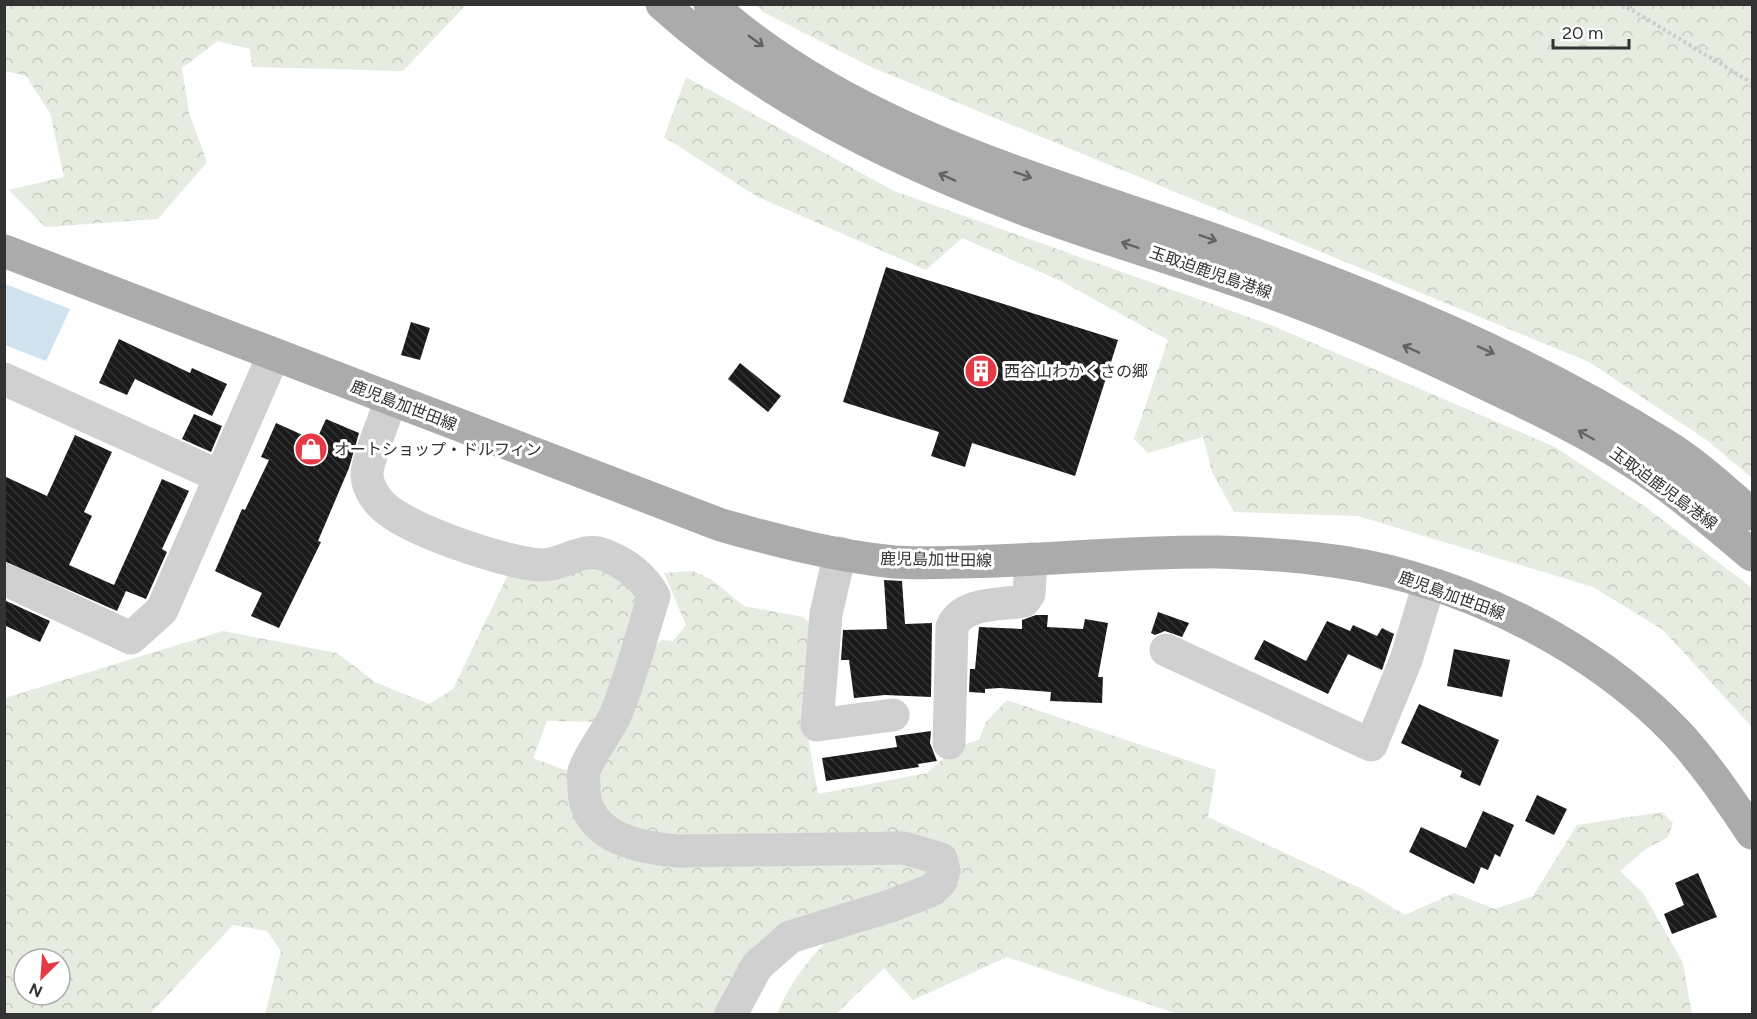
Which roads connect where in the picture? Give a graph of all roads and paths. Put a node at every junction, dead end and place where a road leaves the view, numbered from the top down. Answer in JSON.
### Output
{"nodes":[{"id":1,"x":662,"y":4,"type":"edge"},
{"id":2,"x":710,"y":4,"type":"edge"},
{"id":3,"x":1622,"y":4,"type":"edge"},
{"id":4,"x":1752,"y":83,"type":"edge"},
{"id":5,"x":4,"y":251,"type":"edge"},
{"id":6,"x":274,"y":354,"type":"junction"},
{"id":7,"x":4,"y":379,"type":"edge"},
{"id":8,"x":392,"y":400,"type":"junction"},
{"id":9,"x":219,"y":476,"type":"junction"},
{"id":10,"x":1752,"y":514,"type":"edge"},
{"id":11,"x":840,"y":553,"type":"junction"},
{"id":12,"x":1752,"y":555,"type":"edge"},
{"id":13,"x":1030,"y":560,"type":"junction"},
{"id":14,"x":4,"y":579,"type":"edge"},
{"id":15,"x":1429,"y":584,"type":"junction"},
{"id":16,"x":1166,"y":650,"type":"dead end"},
{"id":17,"x":893,"y":715,"type":"dead end"},
{"id":18,"x":949,"y":743,"type":"dead end"},
{"id":19,"x":1752,"y":833,"type":"edge"},
{"id":20,"x":731,"y":1014,"type":"edge"}],
"edges":[{"from":12,"to":1,"type":"main road","name":"玉取迫鹿児島港線","one_way":true},
{"from":2,"to":10,"type":"main road","name":"玉取迫鹿児島港線","one_way":true},
{"from":3,"to":4,"type":"path"},
{"from":5,"to":6,"type":"main road","name":"鹿児島加世田線"},
{"from":6,"to":8,"type":"main road","name":"鹿児島加世田線"},
{"from":6,"to":9,"type":"street"},
{"from":7,"to":9,"type":"street"},
{"from":8,"to":11,"type":"main road","name":"鹿児島加世田線"},
{"from":8,"to":20,"type":"street"},
{"from":9,"to":14,"type":"street"},
{"from":11,"to":13,"type":"main road","name":"鹿児島加世田線"},
{"from":11,"to":17,"type":"street"},
{"from":13,"to":15,"type":"main road","name":"鹿児島加世田線"},
{"from":13,"to":18,"type":"street"},
{"from":15,"to":16,"type":"street"},
{"from":15,"to":19,"type":"main road","name":"鹿児島加世田線"}]}
